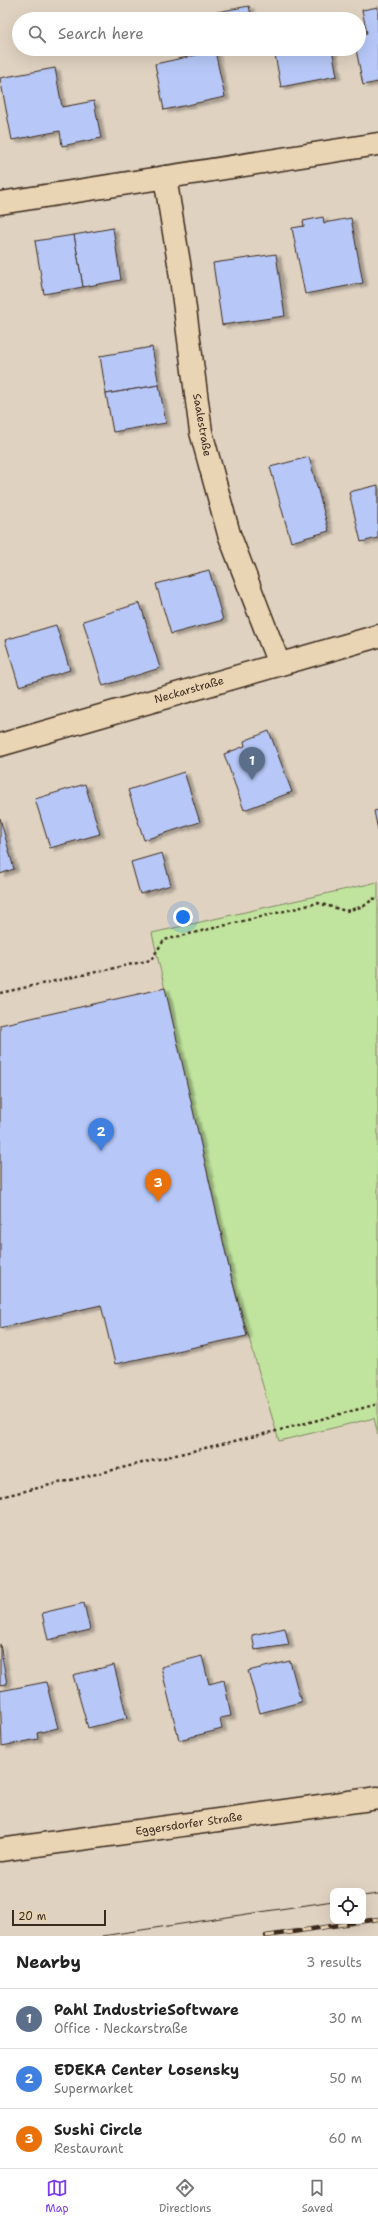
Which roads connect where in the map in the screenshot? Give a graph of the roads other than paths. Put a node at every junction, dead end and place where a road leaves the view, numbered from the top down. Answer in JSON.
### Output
{"nodes":[{"id":1,"x":378,"y":144,"type":"edge"},
{"id":2,"x":165,"y":177,"type":"junction"},
{"id":3,"x":0,"y":203,"type":"edge"},
{"id":4,"x":378,"y":636,"type":"edge"},
{"id":5,"x":278,"y":664,"type":"junction"},
{"id":6,"x":0,"y":744,"type":"edge"},
{"id":7,"x":378,"y":1798,"type":"edge"},
{"id":8,"x":0,"y":1850,"type":"edge"}],
"edges":[{"from":1,"to":2,"type":"street"},
{"from":2,"to":3,"type":"street"},
{"from":2,"to":5,"type":"street","name":"Saalestraße"},
{"from":4,"to":5,"type":"street","name":"Neckarstraße"},
{"from":5,"to":6,"type":"street","name":"Neckarstraße"},
{"from":7,"to":8,"type":"street","name":"Eggersdorfer Straße"}]}
